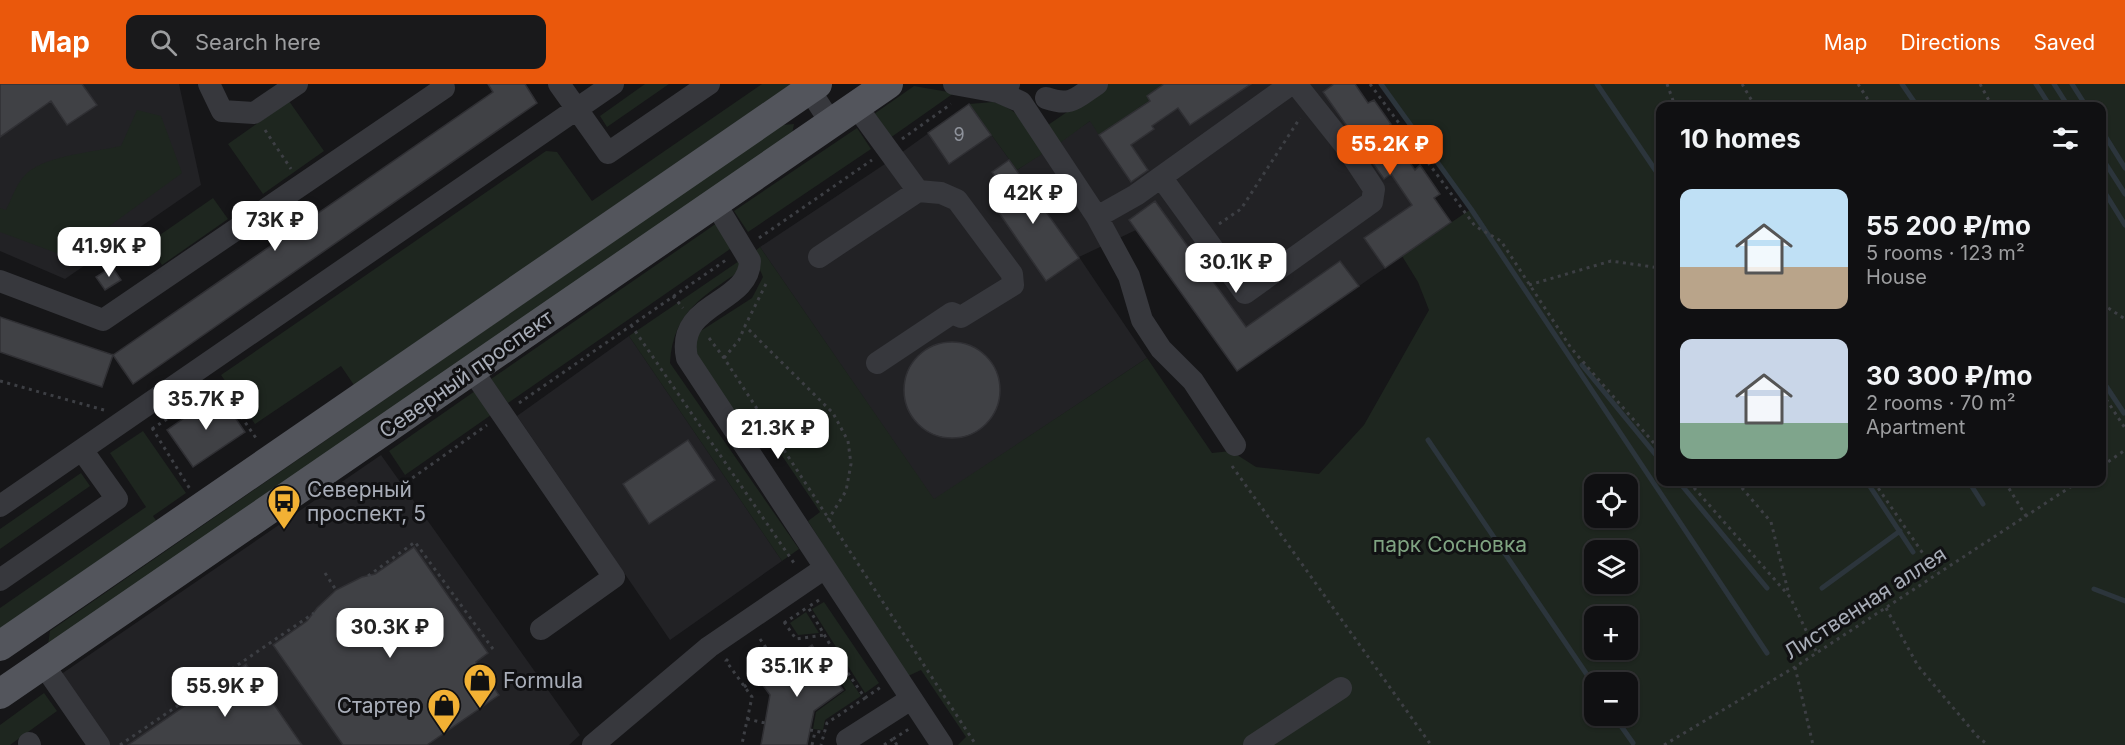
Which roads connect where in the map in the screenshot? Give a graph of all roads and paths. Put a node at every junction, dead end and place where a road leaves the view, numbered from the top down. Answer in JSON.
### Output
{"nodes":[{"id":1,"x":209,"y":84,"type":"edge"},
{"id":2,"x":297,"y":84,"type":"edge"},
{"id":3,"x":441,"y":84,"type":"edge"},
{"id":4,"x":559,"y":84,"type":"edge"},
{"id":5,"x":613,"y":84,"type":"edge"},
{"id":6,"x":709,"y":84,"type":"edge"},
{"id":7,"x":888,"y":84,"type":"edge"},
{"id":8,"x":1070,"y":84,"type":"edge"},
{"id":9,"x":1097,"y":84,"type":"edge"},
{"id":10,"x":1294,"y":84,"type":"edge"},
{"id":11,"x":1370,"y":84,"type":"edge"},
{"id":12,"x":1667,"y":84,"type":"edge"},
{"id":13,"x":1742,"y":84,"type":"edge"},
{"id":14,"x":1858,"y":84,"type":"edge"},
{"id":15,"x":1980,"y":84,"type":"edge"},
{"id":16,"x":963,"y":86,"type":"edge"},
{"id":17,"x":813,"y":87,"type":"edge"},
{"id":18,"x":1009,"y":92,"type":"edge"},
{"id":19,"x":1046,"y":98,"type":"junction"},
{"id":20,"x":1310,"y":102,"type":"junction"},
{"id":21,"x":1674,"y":102,"type":"edge"},
{"id":22,"x":1753,"y":102,"type":"edge"},
{"id":23,"x":1869,"y":102,"type":"edge"},
{"id":24,"x":1990,"y":102,"type":"edge"},
{"id":25,"x":856,"y":106,"type":"junction"},
{"id":26,"x":576,"y":110,"type":"junction"},
{"id":27,"x":254,"y":113,"type":"junction"},
{"id":28,"x":831,"y":123,"type":"junction"},
{"id":29,"x":888,"y":149,"type":"junction"},
{"id":30,"x":1161,"y":177,"type":"junction"},
{"id":31,"x":300,"y":184,"type":"junction"},
{"id":32,"x":918,"y":191,"type":"junction"},
{"id":33,"x":715,"y":203,"type":"junction"},
{"id":34,"x":1097,"y":217,"type":"junction"},
{"id":35,"x":1203,"y":235,"type":"junction"},
{"id":36,"x":744,"y":249,"type":"junction"},
{"id":37,"x":819,"y":257,"type":"dead end"},
{"id":38,"x":1656,"y":267,"type":"edge"},
{"id":39,"x":0,"y":281,"type":"edge"},
{"id":40,"x":767,"y":281,"type":"dead end"},
{"id":41,"x":1529,"y":285,"type":"junction"},
{"id":42,"x":673,"y":296,"type":"junction"},
{"id":43,"x":2106,"y":307,"type":"edge"},
{"id":44,"x":2125,"y":319,"type":"edge"},
{"id":45,"x":694,"y":320,"type":"junction"},
{"id":46,"x":745,"y":326,"type":"junction"},
{"id":47,"x":724,"y":358,"type":"junction"},
{"id":48,"x":877,"y":363,"type":"dead end"},
{"id":49,"x":472,"y":370,"type":"junction"},
{"id":50,"x":0,"y":381,"type":"edge"},
{"id":51,"x":2106,"y":399,"type":"edge"},
{"id":52,"x":114,"y":413,"type":"dead end"},
{"id":53,"x":502,"y":415,"type":"junction"},
{"id":54,"x":2125,"y":428,"type":"edge"},
{"id":55,"x":261,"y":444,"type":"dead end"},
{"id":56,"x":1656,"y":445,"type":"edge"},
{"id":57,"x":82,"y":450,"type":"junction"},
{"id":58,"x":2125,"y":450,"type":"edge"},
{"id":59,"x":1232,"y":454,"type":"joint"},
{"id":60,"x":2106,"y":463,"type":"edge"},
{"id":61,"x":1693,"y":486,"type":"edge"},
{"id":62,"x":1740,"y":486,"type":"edge"},
{"id":63,"x":1877,"y":486,"type":"edge"},
{"id":64,"x":2007,"y":486,"type":"edge"},
{"id":65,"x":2072,"y":486,"type":"edge"},
{"id":66,"x":394,"y":490,"type":"dead end"},
{"id":67,"x":192,"y":493,"type":"dead end"},
{"id":68,"x":0,"y":506,"type":"edge"},
{"id":69,"x":2026,"y":517,"type":"junction"},
{"id":70,"x":828,"y":520,"type":"junction"},
{"id":71,"x":825,"y":568,"type":"junction"},
{"id":72,"x":325,"y":573,"type":"dead end"},
{"id":73,"x":1937,"y":574,"type":"junction"},
{"id":74,"x":368,"y":576,"type":"dead end"},
{"id":75,"x":0,"y":580,"type":"edge"},
{"id":76,"x":336,"y":590,"type":"dead end"},
{"id":77,"x":1790,"y":597,"type":"junction"},
{"id":78,"x":819,"y":600,"type":"dead end"},
{"id":79,"x":808,"y":607,"type":"junction"},
{"id":80,"x":1886,"y":608,"type":"junction"},
{"id":81,"x":314,"y":613,"type":"dead end"},
{"id":82,"x":784,"y":622,"type":"junction"},
{"id":83,"x":776,"y":628,"type":"dead end"},
{"id":84,"x":541,"y":629,"type":"dead end"},
{"id":85,"x":768,"y":634,"type":"dead end"},
{"id":86,"x":824,"y":635,"type":"junction"},
{"id":87,"x":10,"y":639,"type":"edge"},
{"id":88,"x":760,"y":639,"type":"junction"},
{"id":89,"x":751,"y":645,"type":"dead end"},
{"id":90,"x":493,"y":649,"type":"dead end"},
{"id":91,"x":1816,"y":651,"type":"junction"},
{"id":92,"x":734,"y":655,"type":"dead end"},
{"id":93,"x":839,"y":660,"type":"junction"},
{"id":94,"x":782,"y":661,"type":"dead end"},
{"id":95,"x":43,"y":664,"type":"junction"},
{"id":96,"x":777,"y":664,"type":"junction"},
{"id":97,"x":1795,"y":667,"type":"junction"},
{"id":98,"x":828,"y":668,"type":"dead end"},
{"id":99,"x":884,"y":685,"type":"dead end"},
{"id":100,"x":744,"y":687,"type":"junction"},
{"id":101,"x":1341,"y":688,"type":"dead end"},
{"id":102,"x":0,"y":694,"type":"edge"},
{"id":103,"x":865,"y":698,"type":"junction"},
{"id":104,"x":911,"y":699,"type":"junction"},
{"id":105,"x":747,"y":719,"type":"junction"},
{"id":106,"x":765,"y":723,"type":"dead end"},
{"id":107,"x":911,"y":728,"type":"dead end"},
{"id":108,"x":825,"y":733,"type":"junction"},
{"id":109,"x":893,"y":739,"type":"junction"},
{"id":110,"x":847,"y":740,"type":"dead end"},
{"id":111,"x":99,"y":745,"type":"edge"},
{"id":112,"x":120,"y":745,"type":"edge"},
{"id":113,"x":593,"y":745,"type":"edge"},
{"id":114,"x":740,"y":745,"type":"edge"},
{"id":115,"x":812,"y":745,"type":"edge"},
{"id":116,"x":821,"y":745,"type":"edge"},
{"id":117,"x":884,"y":745,"type":"edge"},
{"id":118,"x":897,"y":745,"type":"edge"},
{"id":119,"x":942,"y":745,"type":"edge"},
{"id":120,"x":976,"y":745,"type":"edge"},
{"id":121,"x":1254,"y":745,"type":"edge"},
{"id":122,"x":1431,"y":745,"type":"edge"},
{"id":123,"x":1664,"y":745,"type":"edge"},
{"id":124,"x":1813,"y":745,"type":"edge"},
{"id":125,"x":1988,"y":745,"type":"edge"}],
"edges":[{"from":1,"to":27,"type":"street"},
{"from":2,"to":27,"type":"street"},
{"from":3,"to":31,"type":"street"},
{"from":4,"to":26,"type":"street"},
{"from":5,"to":26,"type":"street"},
{"from":6,"to":26,"type":"street"},
{"from":7,"to":25,"type":"main road","name":"Северный проспект"},
{"from":8,"to":19,"type":"street"},
{"from":9,"to":19,"type":"street"},
{"from":10,"to":20,"type":"street"},
{"from":10,"to":30,"type":"street"},
{"from":11,"to":41,"type":"path"},
{"from":12,"to":21,"type":"path"},
{"from":13,"to":22,"type":"path"},
{"from":14,"to":23,"type":"path"},
{"from":15,"to":24,"type":"path"},
{"from":16,"to":18,"type":"street"},
{"from":16,"to":29,"type":"path"},
{"from":17,"to":28,"type":"street"},
{"from":17,"to":87,"type":"main road","name":"Северный проспект"},
{"from":18,"to":19,"type":"street"},
{"from":18,"to":34,"type":"street"},
{"from":20,"to":35,"type":"path"},
{"from":20,"to":35,"type":"street"},
{"from":25,"to":28,"type":"main road","name":"Северный проспект"},
{"from":25,"to":29,"type":"street"},
{"from":26,"to":57,"type":"street"},
{"from":27,"to":31,"type":"path"},
{"from":28,"to":33,"type":"main road","name":"Северный проспект"},
{"from":29,"to":32,"type":"street"},
{"from":29,"to":36,"type":"path"},
{"from":30,"to":34,"type":"street"},
{"from":30,"to":35,"type":"street"},
{"from":31,"to":39,"type":"street"},
{"from":32,"to":37,"type":"street"},
{"from":32,"to":48,"type":"street"},
{"from":33,"to":36,"type":"street"},
{"from":33,"to":49,"type":"main road","name":"Северный проспект"},
{"from":34,"to":59,"type":"street"},
{"from":36,"to":42,"type":"path"},
{"from":36,"to":45,"type":"street"},
{"from":38,"to":41,"type":"path"},
{"from":40,"to":46,"type":"path"},
{"from":41,"to":56,"type":"path"},
{"from":42,"to":45,"type":"path"},
{"from":42,"to":53,"type":"path"},
{"from":43,"to":44,"type":"path"},
{"from":45,"to":47,"type":"path"},
{"from":45,"to":71,"type":"street"},
{"from":46,"to":47,"type":"path"},
{"from":46,"to":70,"type":"path"},
{"from":47,"to":70,"type":"path"},
{"from":49,"to":53,"type":"street"},
{"from":49,"to":95,"type":"main road","name":"Северный проспект"},
{"from":50,"to":52,"type":"path"},
{"from":51,"to":54,"type":"path"},
{"from":53,"to":66,"type":"path"},
{"from":53,"to":84,"type":"street"},
{"from":55,"to":67,"type":"path"},
{"from":57,"to":68,"type":"street"},
{"from":57,"to":75,"type":"street"},
{"from":58,"to":60,"type":"path"},
{"from":59,"to":122,"type":"path"},
{"from":61,"to":77,"type":"path"},
{"from":62,"to":77,"type":"path"},
{"from":63,"to":73,"type":"path"},
{"from":64,"to":69,"type":"path"},
{"from":65,"to":69,"type":"path","name":"Лиственная аллея"},
{"from":69,"to":73,"type":"path","name":"Лиственная аллея"},
{"from":70,"to":120,"type":"path"},
{"from":71,"to":104,"type":"street"},
{"from":71,"to":113,"type":"street"},
{"from":72,"to":76,"type":"path"},
{"from":73,"to":80,"type":"path","name":"Лиственная аллея"},
{"from":74,"to":90,"type":"path"},
{"from":77,"to":91,"type":"path"},
{"from":78,"to":79,"type":"path"},
{"from":79,"to":82,"type":"path"},
{"from":79,"to":86,"type":"path"},
{"from":80,"to":91,"type":"path","name":"Лиственная аллея"},
{"from":80,"to":125,"type":"path"},
{"from":81,"to":112,"type":"path"},
{"from":82,"to":83,"type":"path"},
{"from":82,"to":86,"type":"path"},
{"from":85,"to":88,"type":"path"},
{"from":86,"to":93,"type":"path"},
{"from":87,"to":95,"type":"main road","name":"Северный проспект"},
{"from":88,"to":89,"type":"path"},
{"from":88,"to":96,"type":"path"},
{"from":91,"to":97,"type":"path","name":"Лиственная аллея"},
{"from":92,"to":100,"type":"path"},
{"from":93,"to":98,"type":"path"},
{"from":93,"to":103,"type":"path"},
{"from":94,"to":96,"type":"path"},
{"from":95,"to":102,"type":"main road","name":"Северный проспект"},
{"from":95,"to":111,"type":"street"},
{"from":96,"to":100,"type":"path"},
{"from":97,"to":123,"type":"path","name":"Лиственная аллея"},
{"from":97,"to":124,"type":"path"},
{"from":99,"to":103,"type":"path"},
{"from":100,"to":105,"type":"path"},
{"from":101,"to":121,"type":"street"},
{"from":103,"to":108,"type":"path"},
{"from":104,"to":110,"type":"street"},
{"from":104,"to":119,"type":"street"},
{"from":105,"to":106,"type":"path"},
{"from":105,"to":114,"type":"path"},
{"from":107,"to":109,"type":"path"},
{"from":108,"to":115,"type":"path"},
{"from":108,"to":116,"type":"path"},
{"from":109,"to":117,"type":"path"},
{"from":109,"to":118,"type":"path"}]}
